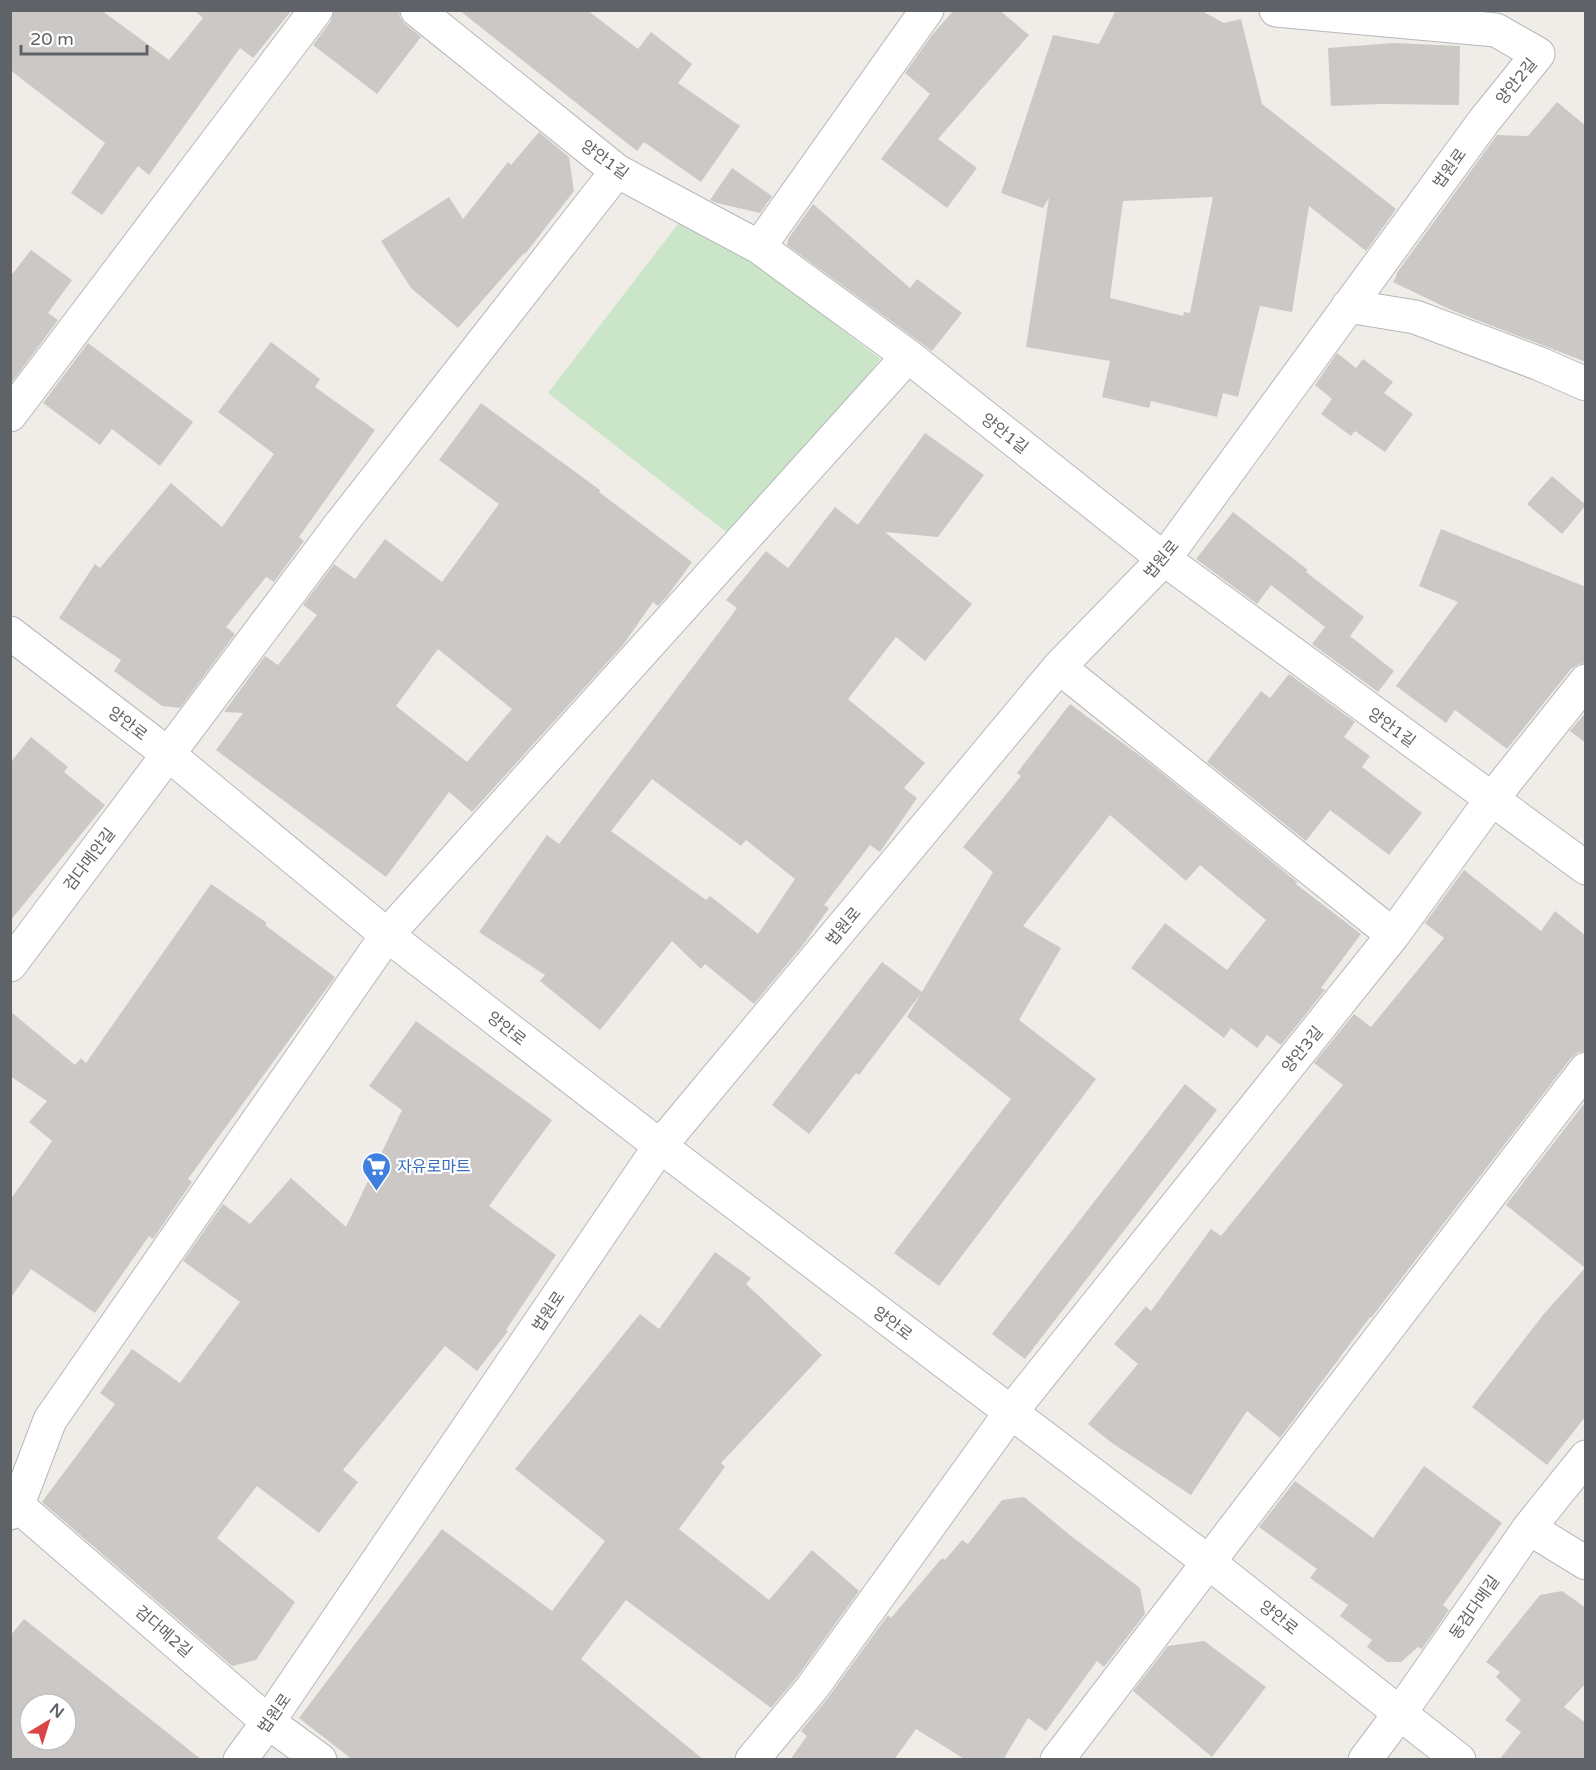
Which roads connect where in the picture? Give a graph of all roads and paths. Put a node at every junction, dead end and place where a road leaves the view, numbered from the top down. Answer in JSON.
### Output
{"nodes":[{"id":1,"x":316,"y":10,"type":"edge"},
{"id":2,"x":417,"y":10,"type":"edge"},
{"id":3,"x":927,"y":10,"type":"edge"},
{"id":4,"x":1276,"y":10,"type":"edge"},
{"id":5,"x":1484,"y":121,"type":"joint"},
{"id":6,"x":617,"y":171,"type":"junction"},
{"id":7,"x":759,"y":247,"type":"junction"},
{"id":8,"x":1348,"y":306,"type":"junction"},
{"id":9,"x":908,"y":356,"type":"junction"},
{"id":10,"x":1586,"y":384,"type":"edge"},
{"id":11,"x":10,"y":415,"type":"edge"},
{"id":12,"x":1164,"y":559,"type":"junction"},
{"id":13,"x":10,"y":633,"type":"edge"},
{"id":14,"x":1059,"y":667,"type":"junction"},
{"id":15,"x":1586,"y":681,"type":"edge"},
{"id":16,"x":168,"y":754,"type":"junction"},
{"id":17,"x":1491,"y":800,"type":"junction"},
{"id":18,"x":1586,"y":868,"type":"edge"},
{"id":19,"x":1393,"y":934,"type":"junction"},
{"id":20,"x":387,"y":935,"type":"junction"},
{"id":21,"x":10,"y":965,"type":"edge"},
{"id":22,"x":1586,"y":1069,"type":"edge"},
{"id":23,"x":660,"y":1146,"type":"junction"},
{"id":24,"x":1011,"y":1412,"type":"junction"},
{"id":25,"x":1586,"y":1457,"type":"edge"},
{"id":26,"x":13,"y":1505,"type":"edge"},
{"id":27,"x":1529,"y":1528,"type":"junction"},
{"id":28,"x":1207,"y":1561,"type":"junction"},
{"id":29,"x":1586,"y":1563,"type":"edge"},
{"id":30,"x":1400,"y":1713,"type":"junction"},
{"id":31,"x":268,"y":1722,"type":"junction"},
{"id":32,"x":240,"y":1760,"type":"edge"},
{"id":33,"x":320,"y":1760,"type":"edge"},
{"id":34,"x":752,"y":1760,"type":"edge"},
{"id":35,"x":1057,"y":1760,"type":"edge"},
{"id":36,"x":1365,"y":1760,"type":"edge"},
{"id":37,"x":1459,"y":1760,"type":"edge"}],
"edges":[{"from":1,"to":11,"type":"street"},
{"from":2,"to":6,"type":"street","name":"양안1길"},
{"from":3,"to":7,"type":"street"},
{"from":4,"to":5,"type":"street","name":"양안2길"},
{"from":5,"to":8,"type":"street","name":"법원로"},
{"from":6,"to":7,"type":"street","name":"양안1길"},
{"from":6,"to":16,"type":"street","name":"검다메안길"},
{"from":7,"to":9,"type":"street","name":"양안1길"},
{"from":8,"to":10,"type":"street"},
{"from":8,"to":12,"type":"street","name":"법원로"},
{"from":9,"to":12,"type":"street","name":"양안1길"},
{"from":9,"to":20,"type":"street"},
{"from":12,"to":14,"type":"street","name":"법원로"},
{"from":12,"to":17,"type":"street","name":"양안1길"},
{"from":13,"to":16,"type":"street","name":"양안로"},
{"from":14,"to":19,"type":"street"},
{"from":14,"to":23,"type":"street","name":"법원로"},
{"from":15,"to":17,"type":"street","name":"양안3길"},
{"from":16,"to":20,"type":"street","name":"양안로"},
{"from":16,"to":21,"type":"street","name":"검다메안길"},
{"from":17,"to":18,"type":"street","name":"양안1길"},
{"from":17,"to":19,"type":"street","name":"양안3길"},
{"from":19,"to":24,"type":"street","name":"양안3길"},
{"from":20,"to":23,"type":"street","name":"양안로"},
{"from":20,"to":26,"type":"street"},
{"from":22,"to":28,"type":"street"},
{"from":23,"to":24,"type":"street","name":"양안로"},
{"from":23,"to":31,"type":"street","name":"법원로"},
{"from":24,"to":28,"type":"street","name":"양안로"},
{"from":24,"to":34,"type":"street"},
{"from":25,"to":27,"type":"street","name":"동검다메길"},
{"from":26,"to":31,"type":"street","name":"검다메2길"},
{"from":27,"to":29,"type":"street"},
{"from":27,"to":30,"type":"street","name":"동검다메길"},
{"from":28,"to":30,"type":"street","name":"양안로"},
{"from":28,"to":35,"type":"street"},
{"from":30,"to":36,"type":"street","name":"동검다메길"},
{"from":30,"to":37,"type":"street","name":"양안로"},
{"from":31,"to":32,"type":"street","name":"법원로"},
{"from":31,"to":33,"type":"street","name":"검다메2길"}]}
